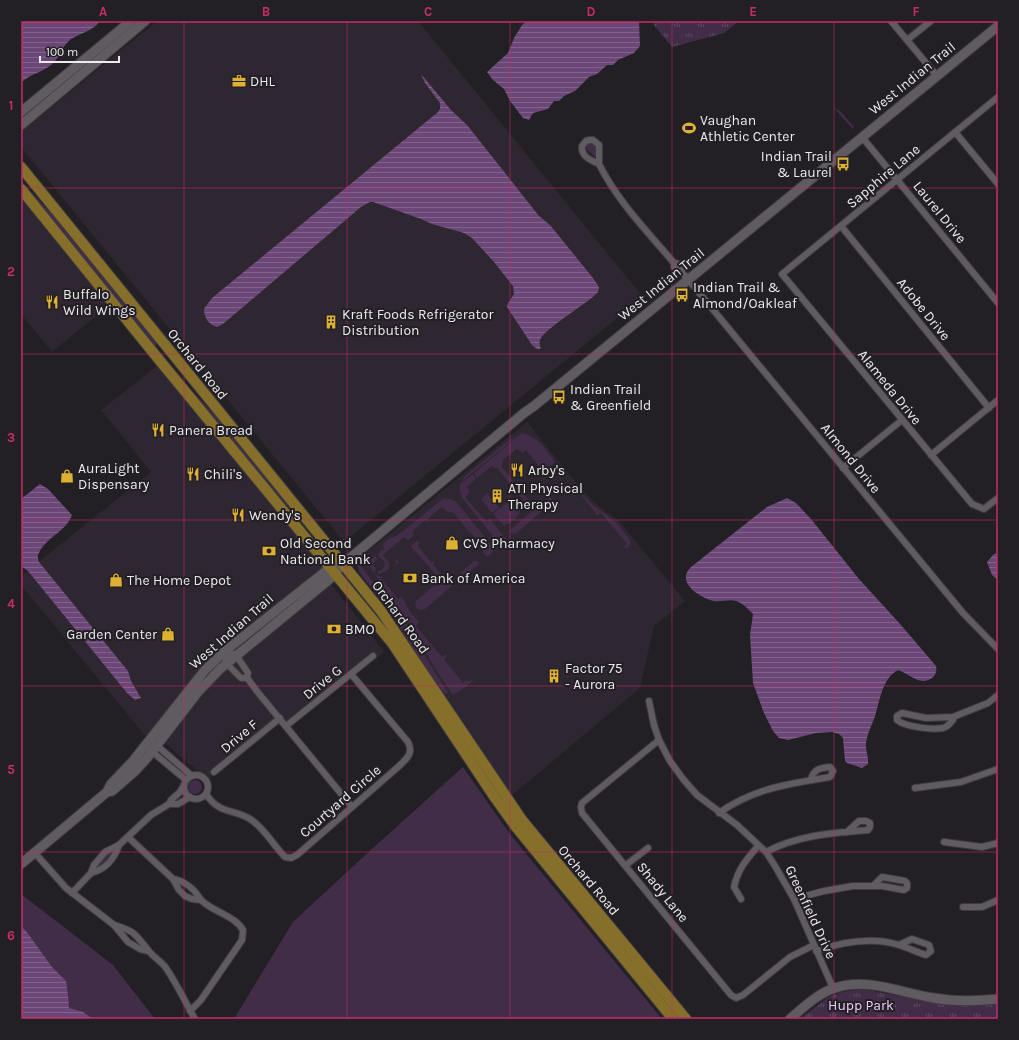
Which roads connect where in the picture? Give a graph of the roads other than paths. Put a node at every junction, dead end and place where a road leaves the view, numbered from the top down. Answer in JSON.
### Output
{"nodes":[{"id":1,"x":131,"y":21,"type":"edge"},
{"id":2,"x":146,"y":21,"type":"edge"},
{"id":3,"x":891,"y":21,"type":"edge"},
{"id":4,"x":931,"y":21,"type":"edge"},
{"id":5,"x":998,"y":26,"type":"edge"},
{"id":6,"x":907,"y":40,"type":"junction"},
{"id":7,"x":936,"y":76,"type":"junction"},
{"id":8,"x":998,"y":97,"type":"edge"},
{"id":9,"x":21,"y":112,"type":"edge"},
{"id":10,"x":21,"y":125,"type":"edge"},
{"id":11,"x":955,"y":132,"type":"junction"},
{"id":12,"x":862,"y":137,"type":"junction"},
{"id":13,"x":599,"y":164,"type":"dead end"},
{"id":14,"x":21,"y":167,"type":"edge"},
{"id":15,"x":897,"y":179,"type":"junction"},
{"id":16,"x":998,"y":184,"type":"edge"},
{"id":17,"x":21,"y":190,"type":"edge"},
{"id":18,"x":841,"y":226,"type":"junction"},
{"id":19,"x":782,"y":274,"type":"joint"},
{"id":20,"x":689,"y":279,"type":"junction"},
{"id":21,"x":998,"y":302,"type":"edge"},
{"id":22,"x":998,"y":400,"type":"edge"},
{"id":23,"x":989,"y":408,"type":"junction"},
{"id":24,"x":902,"y":420,"type":"junction"},
{"id":25,"x":931,"y":455,"type":"junction"},
{"id":26,"x":843,"y":468,"type":"junction"},
{"id":27,"x":998,"y":498,"type":"edge"},
{"id":28,"x":343,"y":564,"type":"junction"},
{"id":29,"x":333,"y":570,"type":"junction"},
{"id":30,"x":998,"y":649,"type":"edge"},
{"id":31,"x":225,"y":652,"type":"junction"},
{"id":32,"x":236,"y":656,"type":"junction"},
{"id":33,"x":373,"y":656,"type":"dead end"},
{"id":34,"x":226,"y":663,"type":"junction"},
{"id":35,"x":351,"y":674,"type":"junction"},
{"id":36,"x":247,"y":678,"type":"junction"},
{"id":37,"x":998,"y":695,"type":"edge"},
{"id":38,"x":649,"y":702,"type":"dead end"},
{"id":39,"x":953,"y":717,"type":"junction"},
{"id":40,"x":280,"y":718,"type":"junction"},
{"id":41,"x":286,"y":726,"type":"junction"},
{"id":42,"x":659,"y":740,"type":"junction"},
{"id":43,"x":151,"y":745,"type":"junction"},
{"id":44,"x":998,"y":769,"type":"edge"},
{"id":45,"x":214,"y":772,"type":"dead end"},
{"id":46,"x":192,"y":776,"type":"junction"},
{"id":47,"x":811,"y":780,"type":"dead end"},
{"id":48,"x":185,"y":783,"type":"junction"},
{"id":49,"x":915,"y":788,"type":"dead end"},
{"id":50,"x":206,"y":794,"type":"junction"},
{"id":51,"x":190,"y":797,"type":"junction"},
{"id":52,"x":169,"y":804,"type":"junction"},
{"id":53,"x":352,"y":807,"type":"junction"},
{"id":54,"x":719,"y":813,"type":"junction"},
{"id":55,"x":847,"y":832,"type":"dead end"},
{"id":56,"x":128,"y":837,"type":"junction"},
{"id":57,"x":944,"y":842,"type":"dead end"},
{"id":58,"x":998,"y":843,"type":"edge"},
{"id":59,"x":119,"y":845,"type":"junction"},
{"id":60,"x":758,"y":846,"type":"junction"},
{"id":61,"x":648,"y":848,"type":"dead end"},
{"id":62,"x":34,"y":852,"type":"junction"},
{"id":63,"x":766,"y":852,"type":"junction"},
{"id":64,"x":21,"y":864,"type":"edge"},
{"id":65,"x":626,"y":865,"type":"junction"},
{"id":66,"x":91,"y":873,"type":"junction"},
{"id":67,"x":173,"y":879,"type":"junction"},
{"id":68,"x":873,"y":886,"type":"junction"},
{"id":69,"x":72,"y":893,"type":"junction"},
{"id":70,"x":741,"y":898,"type":"dead end"},
{"id":71,"x":794,"y":899,"type":"junction"},
{"id":72,"x":201,"y":900,"type":"junction"},
{"id":73,"x":998,"y":900,"type":"edge"},
{"id":74,"x":963,"y":907,"type":"dead end"},
{"id":75,"x":114,"y":925,"type":"junction"},
{"id":76,"x":899,"y":945,"type":"dead end"},
{"id":77,"x":815,"y":948,"type":"junction"},
{"id":78,"x":148,"y":951,"type":"junction"},
{"id":79,"x":833,"y":988,"type":"junction"},
{"id":80,"x":998,"y":999,"type":"edge"},
{"id":81,"x":190,"y":1010,"type":"junction"},
{"id":82,"x":195,"y":1019,"type":"edge"},
{"id":83,"x":674,"y":1019,"type":"edge"},
{"id":84,"x":686,"y":1019,"type":"edge"},
{"id":85,"x":790,"y":1019,"type":"edge"}],
"edges":[{"from":1,"to":9,"type":"street"},
{"from":2,"to":10,"type":"street"},
{"from":3,"to":6,"type":"street"},
{"from":4,"to":6,"type":"street"},
{"from":5,"to":7,"type":"street","name":"West Indian Trail"},
{"from":6,"to":7,"type":"street"},
{"from":7,"to":12,"type":"street","name":"West Indian Trail"},
{"from":8,"to":11,"type":"street","name":"Sapphire Lane"},
{"from":11,"to":15,"type":"street","name":"Sapphire Lane"},
{"from":11,"to":16,"type":"street"},
{"from":12,"to":15,"type":"street","name":"Laurel Drive"},
{"from":12,"to":20,"type":"street","name":"West Indian Trail"},
{"from":13,"to":20,"type":"street","name":"Almond Drive"},
{"from":14,"to":28,"type":"main road","name":"Orchard Road"},
{"from":15,"to":18,"type":"street","name":"Sapphire Lane"},
{"from":15,"to":21,"type":"street","name":"Laurel Drive"},
{"from":17,"to":29,"type":"main road","name":"Orchard Road"},
{"from":18,"to":19,"type":"street","name":"Sapphire Lane"},
{"from":18,"to":23,"type":"street","name":"Adobe Drive"},
{"from":19,"to":24,"type":"street","name":"Alameda Drive"},
{"from":20,"to":26,"type":"street","name":"Almond Drive"},
{"from":20,"to":28,"type":"street","name":"West Indian Trail"},
{"from":22,"to":23,"type":"street"},
{"from":23,"to":25,"type":"street"},
{"from":24,"to":25,"type":"street","name":"Alameda Drive"},
{"from":24,"to":26,"type":"street"},
{"from":25,"to":27,"type":"street","name":"Alameda Drive"},
{"from":26,"to":30,"type":"street","name":"Almond Drive"},
{"from":28,"to":29,"type":"street","name":"West Indian Trail"},
{"from":28,"to":84,"type":"main road","name":"Orchard Road"},
{"from":29,"to":31,"type":"street","name":"West Indian Trail"},
{"from":29,"to":32,"type":"street","name":"West Indian Trail"},
{"from":29,"to":83,"type":"main road","name":"Orchard Road"},
{"from":31,"to":32,"type":"street"},
{"from":31,"to":34,"type":"street"},
{"from":31,"to":43,"type":"street","name":"West Indian Trail"},
{"from":32,"to":34,"type":"street","name":"West Indian Trail"},
{"from":32,"to":36,"type":"street"},
{"from":33,"to":35,"type":"street","name":"Drive G"},
{"from":34,"to":36,"type":"street"},
{"from":34,"to":43,"type":"street","name":"West Indian Trail"},
{"from":35,"to":41,"type":"street","name":"Drive G"},
{"from":35,"to":53,"type":"street","name":"Courtyard Circle"},
{"from":36,"to":40,"type":"street"},
{"from":37,"to":39,"type":"street"},
{"from":38,"to":42,"type":"street","name":"Greenfield Drive"},
{"from":39,"to":39,"type":"street"},
{"from":40,"to":41,"type":"street"},
{"from":40,"to":45,"type":"street","name":"Drive F"},
{"from":41,"to":53,"type":"street"},
{"from":42,"to":54,"type":"street","name":"Greenfield Drive"},
{"from":42,"to":65,"type":"street","name":"Shady Lane"},
{"from":43,"to":46,"type":"street"},
{"from":43,"to":48,"type":"street"},
{"from":43,"to":62,"type":"street","name":"West Indian Trail"},
{"from":44,"to":49,"type":"street"},
{"from":46,"to":48,"type":"street"},
{"from":46,"to":50,"type":"street"},
{"from":47,"to":54,"type":"street"},
{"from":48,"to":51,"type":"street"},
{"from":48,"to":52,"type":"street"},
{"from":50,"to":51,"type":"street"},
{"from":50,"to":53,"type":"street","name":"Courtyard Circle"},
{"from":51,"to":52,"type":"street"},
{"from":52,"to":56,"type":"street"},
{"from":54,"to":60,"type":"street","name":"Greenfield Drive"},
{"from":55,"to":63,"type":"street"},
{"from":56,"to":59,"type":"street"},
{"from":56,"to":67,"type":"street"},
{"from":57,"to":58,"type":"street"},
{"from":59,"to":66,"type":"street"},
{"from":59,"to":66,"type":"street"},
{"from":60,"to":63,"type":"street","name":"Greenfield Drive"},
{"from":60,"to":70,"type":"street"},
{"from":61,"to":65,"type":"street"},
{"from":62,"to":64,"type":"street","name":"West Indian Trail"},
{"from":62,"to":69,"type":"street"},
{"from":63,"to":71,"type":"street","name":"Greenfield Drive"},
{"from":65,"to":77,"type":"street","name":"Shady Lane"},
{"from":66,"to":69,"type":"street"},
{"from":67,"to":72,"type":"street"},
{"from":67,"to":72,"type":"street"},
{"from":68,"to":68,"type":"street"},
{"from":68,"to":71,"type":"street"},
{"from":69,"to":75,"type":"street"},
{"from":71,"to":77,"type":"street","name":"Greenfield Drive"},
{"from":72,"to":81,"type":"street"},
{"from":73,"to":74,"type":"street"},
{"from":75,"to":78,"type":"street"},
{"from":75,"to":78,"type":"street"},
{"from":76,"to":77,"type":"street"},
{"from":77,"to":79,"type":"street","name":"Greenfield Drive"},
{"from":78,"to":81,"type":"street"},
{"from":79,"to":80,"type":"street"},
{"from":79,"to":85,"type":"street"},
{"from":81,"to":82,"type":"street"}]}
